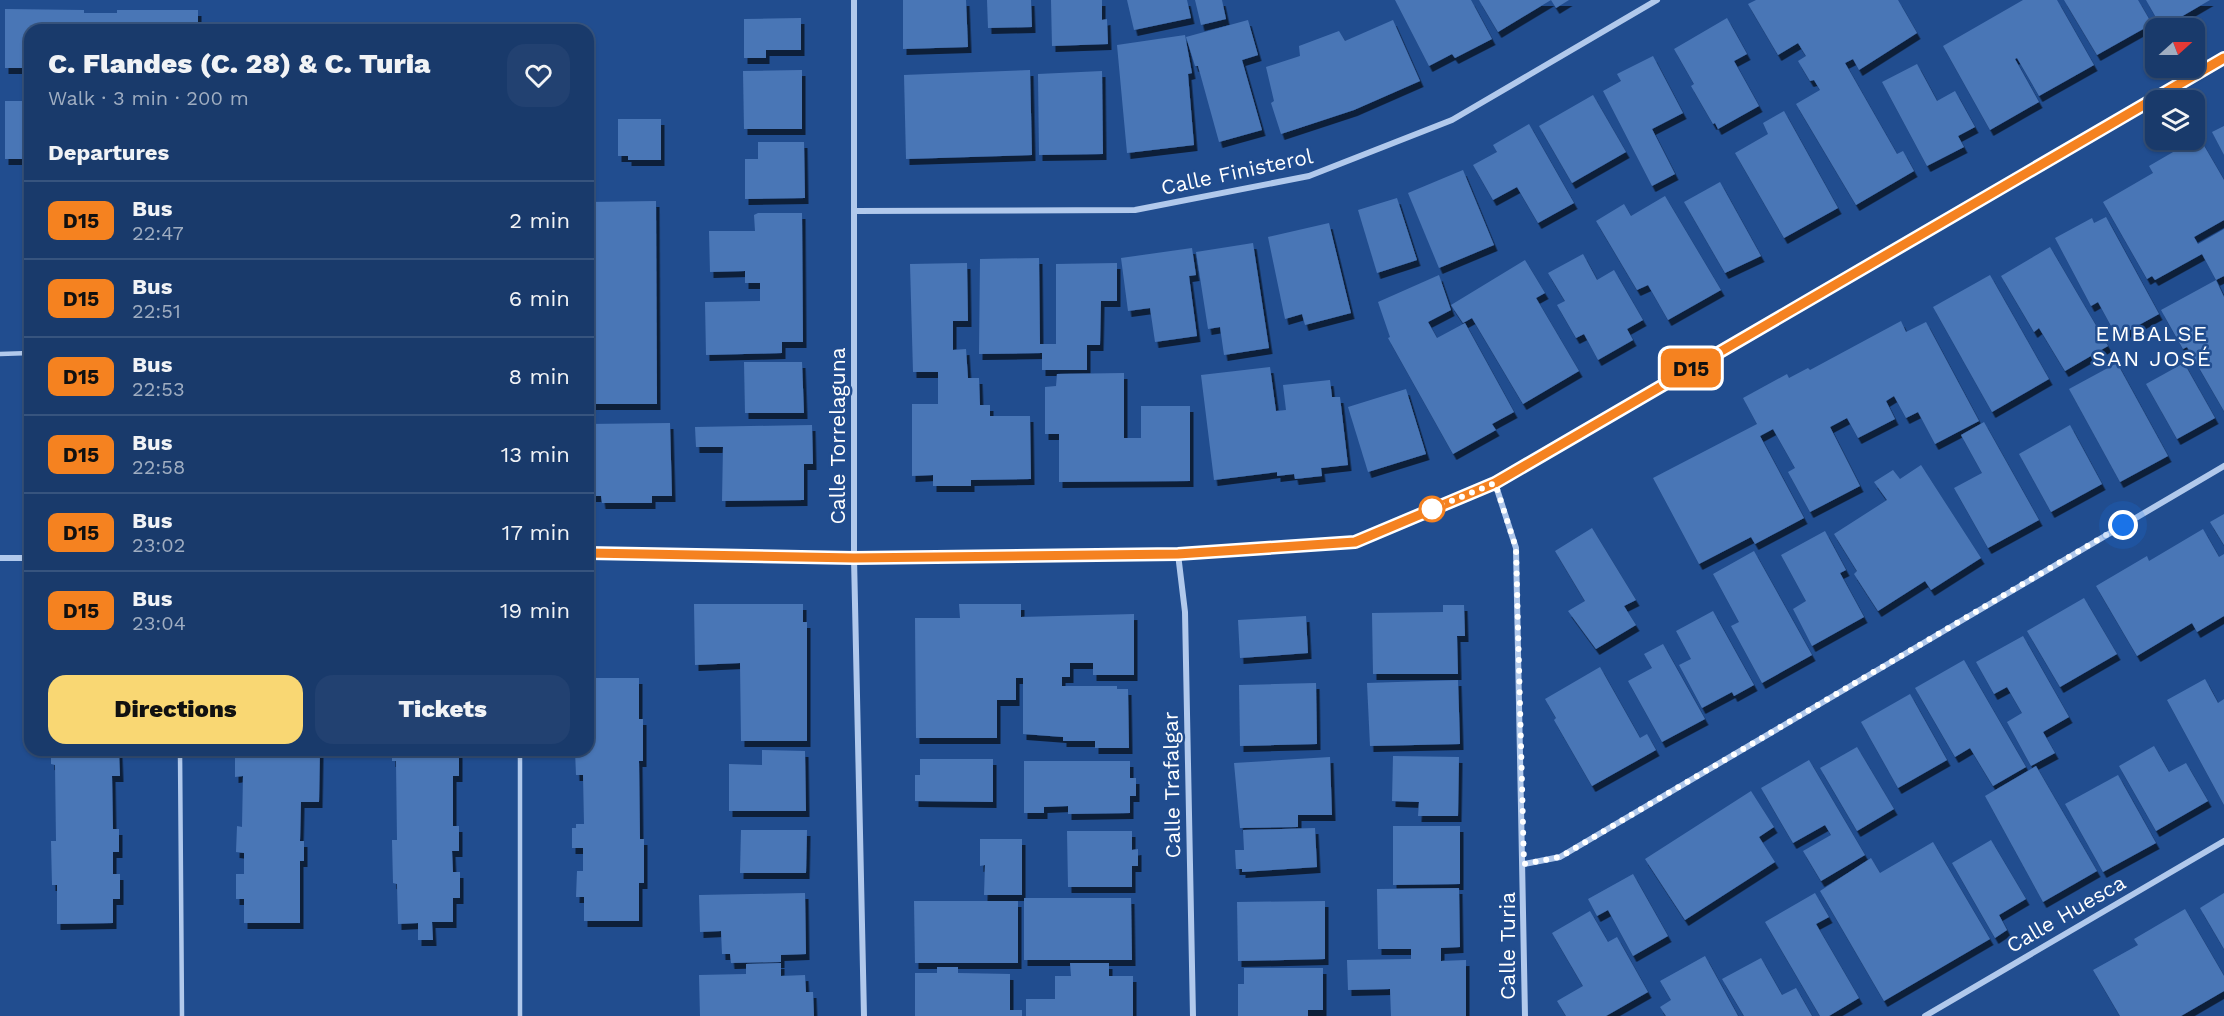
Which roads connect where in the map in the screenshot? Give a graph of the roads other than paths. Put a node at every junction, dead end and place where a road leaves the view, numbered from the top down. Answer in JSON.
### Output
{"nodes":[{"id":1,"x":854,"y":0,"type":"edge"},
{"id":2,"x":1657,"y":0,"type":"edge"},
{"id":3,"x":2224,"y":58,"type":"edge"},
{"id":4,"x":855,"y":211,"type":"junction"},
{"id":5,"x":0,"y":354,"type":"edge"},
{"id":6,"x":24,"y":354,"type":"edge"},
{"id":7,"x":2224,"y":466,"type":"edge"},
{"id":8,"x":1495,"y":483,"type":"junction"},
{"id":9,"x":594,"y":553,"type":"edge"},
{"id":10,"x":1178,"y":554,"type":"junction"},
{"id":11,"x":0,"y":558,"type":"edge"},
{"id":12,"x":24,"y":558,"type":"edge"},
{"id":13,"x":854,"y":558,"type":"junction"},
{"id":14,"x":180,"y":756,"type":"edge"},
{"id":15,"x":520,"y":756,"type":"edge"},
{"id":16,"x":2224,"y":841,"type":"edge"},
{"id":17,"x":1524,"y":864,"type":"junction"},
{"id":18,"x":182,"y":1016,"type":"edge"},
{"id":19,"x":520,"y":1016,"type":"edge"},
{"id":20,"x":864,"y":1016,"type":"edge"},
{"id":21,"x":1193,"y":1016,"type":"edge"},
{"id":22,"x":1525,"y":1016,"type":"edge"},
{"id":23,"x":1925,"y":1016,"type":"edge"}],
"edges":[{"from":1,"to":4,"type":"street","name":"Calle Torrelaguna"},
{"from":2,"to":4,"type":"street","name":"Calle Finisterol"},
{"from":3,"to":8,"type":"street"},
{"from":4,"to":13,"type":"street","name":"Calle Torrelaguna"},
{"from":5,"to":6,"type":"lane"},
{"from":7,"to":17,"type":"street"},
{"from":8,"to":10,"type":"street"},
{"from":8,"to":17,"type":"street","name":"Calle Turia"},
{"from":9,"to":13,"type":"street"},
{"from":10,"to":13,"type":"street"},
{"from":10,"to":21,"type":"street","name":"Calle Trafalgar"},
{"from":11,"to":12,"type":"street"},
{"from":13,"to":20,"type":"street","name":"Calle Torrelaguna"},
{"from":14,"to":18,"type":"lane"},
{"from":15,"to":19,"type":"lane"},
{"from":16,"to":23,"type":"street","name":"Calle Huesca"},
{"from":17,"to":22,"type":"street","name":"Calle Turia"}]}
